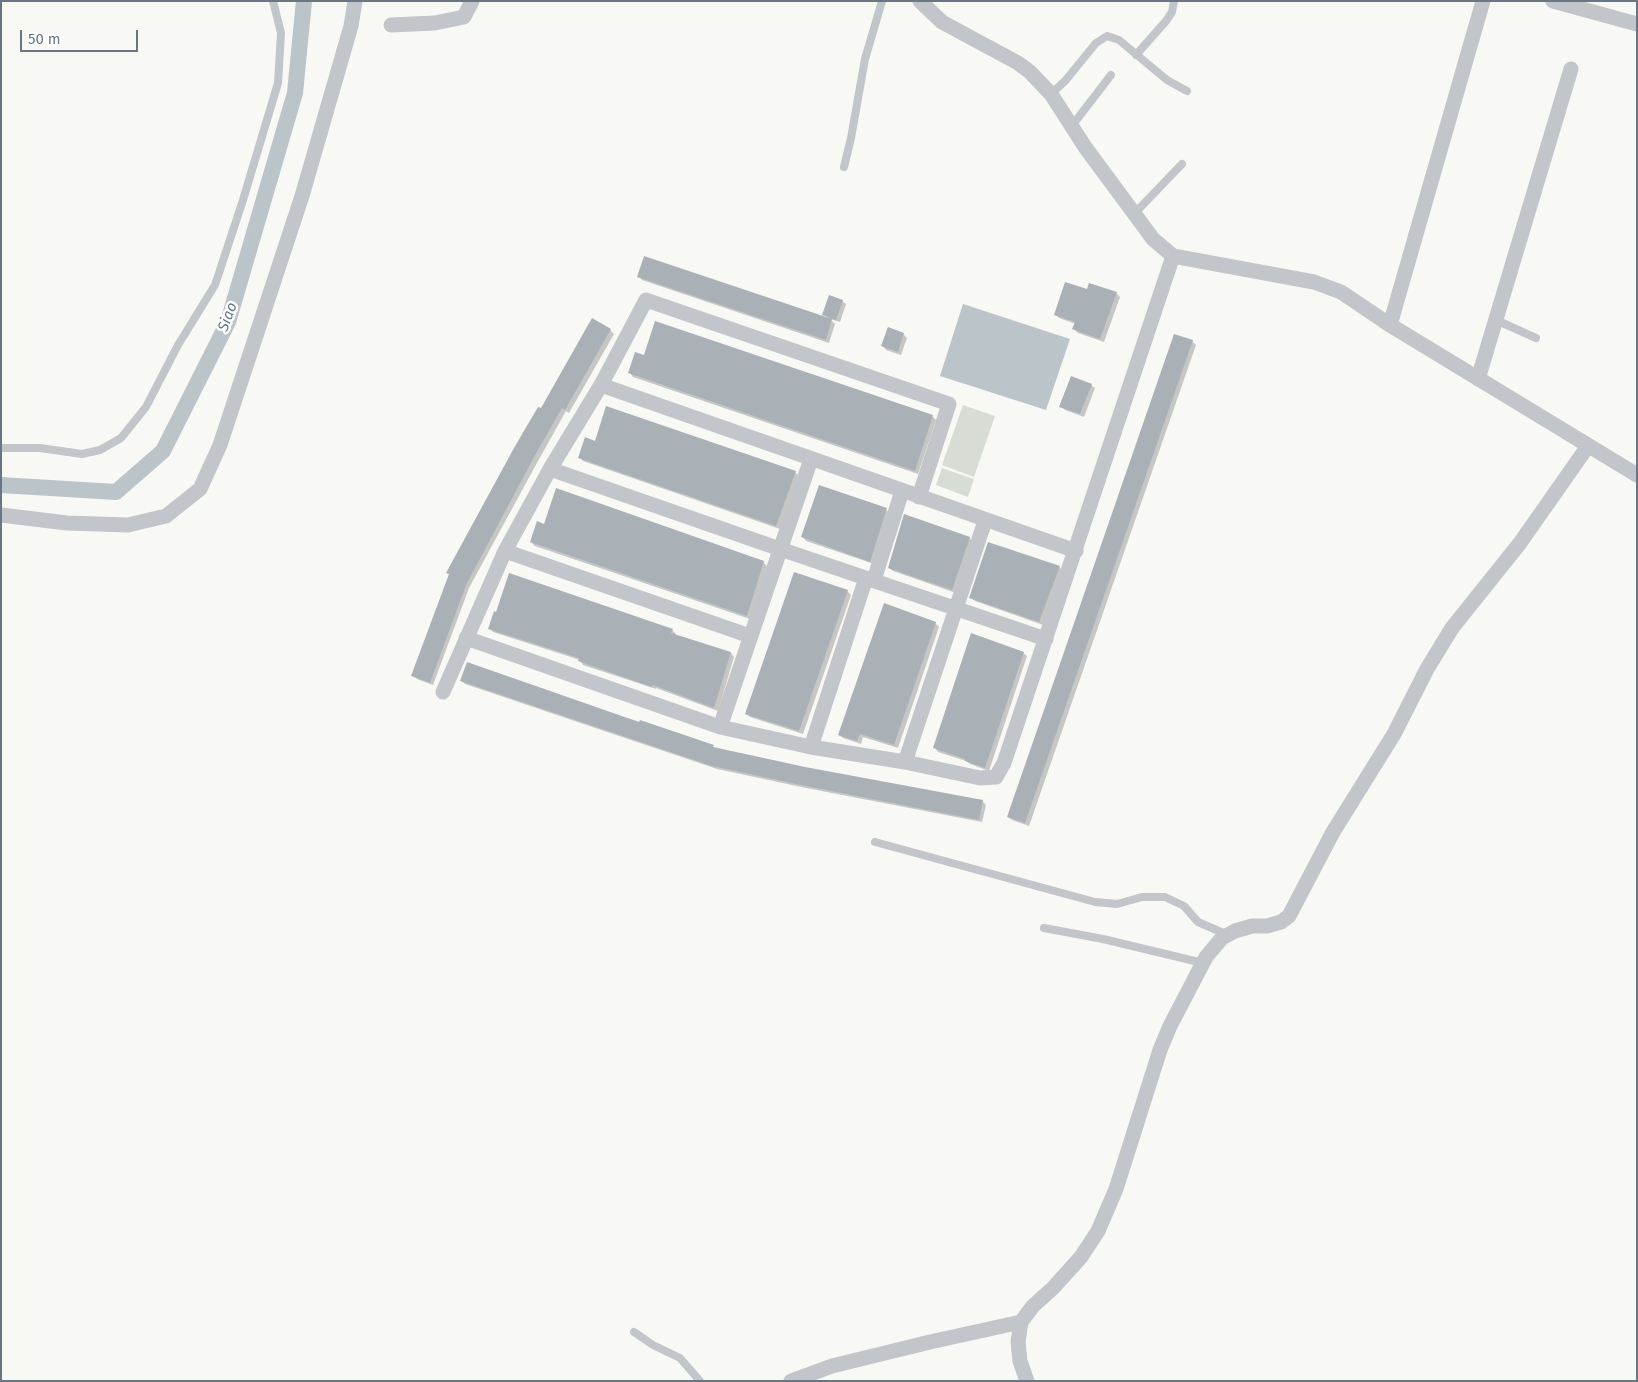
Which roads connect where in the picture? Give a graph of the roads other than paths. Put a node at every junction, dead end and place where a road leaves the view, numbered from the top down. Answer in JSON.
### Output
{"nodes":[{"id":1,"x":273,"y":1,"type":"edge"},
{"id":2,"x":355,"y":1,"type":"edge"},
{"id":3,"x":472,"y":1,"type":"edge"},
{"id":4,"x":882,"y":1,"type":"edge"},
{"id":5,"x":920,"y":1,"type":"edge"},
{"id":6,"x":1174,"y":1,"type":"edge"},
{"id":7,"x":1483,"y":1,"type":"edge"},
{"id":8,"x":1553,"y":1,"type":"edge"},
{"id":9,"x":1637,"y":24,"type":"edge"},
{"id":10,"x":391,"y":25,"type":"dead end"},
{"id":11,"x":1136,"y":55,"type":"junction"},
{"id":12,"x":1571,"y":69,"type":"dead end"},
{"id":13,"x":1111,"y":75,"type":"dead end"},
{"id":14,"x":1186,"y":91,"type":"dead end"},
{"id":15,"x":1052,"y":94,"type":"junction"},
{"id":16,"x":1071,"y":127,"type":"junction"},
{"id":17,"x":1182,"y":164,"type":"dead end"},
{"id":18,"x":844,"y":167,"type":"dead end"},
{"id":19,"x":1134,"y":214,"type":"junction"},
{"id":20,"x":1173,"y":256,"type":"junction"},
{"id":21,"x":1496,"y":320,"type":"junction"},
{"id":22,"x":1390,"y":325,"type":"junction"},
{"id":23,"x":1536,"y":338,"type":"dead end"},
{"id":24,"x":1478,"y":379,"type":"junction"},
{"id":25,"x":601,"y":385,"type":"junction"},
{"id":26,"x":1588,"y":446,"type":"junction"},
{"id":27,"x":1,"y":448,"type":"edge"},
{"id":28,"x":811,"y":459,"type":"junction"},
{"id":29,"x":550,"y":469,"type":"junction"},
{"id":30,"x":1637,"y":475,"type":"edge"},
{"id":31,"x":902,"y":491,"type":"junction"},
{"id":32,"x":919,"y":497,"type":"junction"},
{"id":33,"x":1,"y":515,"type":"edge"},
{"id":34,"x":985,"y":521,"type":"junction"},
{"id":35,"x":780,"y":549,"type":"junction"},
{"id":36,"x":504,"y":551,"type":"junction"},
{"id":37,"x":1076,"y":551,"type":"junction"},
{"id":38,"x":870,"y":579,"type":"junction"},
{"id":39,"x":956,"y":608,"type":"junction"},
{"id":40,"x":750,"y":636,"type":"junction"},
{"id":41,"x":466,"y":638,"type":"junction"},
{"id":42,"x":1046,"y":638,"type":"junction"},
{"id":43,"x":442,"y":692,"type":"dead end"},
{"id":44,"x":720,"y":727,"type":"junction"},
{"id":45,"x":811,"y":747,"type":"junction"},
{"id":46,"x":905,"y":762,"type":"junction"},
{"id":47,"x":875,"y":842,"type":"dead end"},
{"id":48,"x":1044,"y":928,"type":"dead end"},
{"id":49,"x":1228,"y":935,"type":"junction"},
{"id":50,"x":1203,"y":963,"type":"junction"},
{"id":51,"x":1021,"y":1322,"type":"junction"},
{"id":52,"x":634,"y":1332,"type":"dead end"},
{"id":53,"x":700,"y":1381,"type":"edge"},
{"id":54,"x":791,"y":1381,"type":"edge"},
{"id":55,"x":1027,"y":1381,"type":"edge"}],
"edges":[{"from":1,"to":27,"type":"lane"},
{"from":2,"to":33,"type":"street"},
{"from":3,"to":10,"type":"street"},
{"from":4,"to":18,"type":"lane"},
{"from":5,"to":15,"type":"street"},
{"from":6,"to":11,"type":"lane"},
{"from":7,"to":22,"type":"street"},
{"from":8,"to":9,"type":"street"},
{"from":11,"to":14,"type":"lane"},
{"from":11,"to":15,"type":"lane"},
{"from":12,"to":21,"type":"street"},
{"from":13,"to":16,"type":"lane"},
{"from":15,"to":16,"type":"street"},
{"from":16,"to":19,"type":"street"},
{"from":17,"to":19,"type":"lane"},
{"from":19,"to":20,"type":"street"},
{"from":20,"to":22,"type":"street"},
{"from":20,"to":37,"type":"street"},
{"from":21,"to":23,"type":"lane"},
{"from":21,"to":24,"type":"street"},
{"from":22,"to":24,"type":"street"},
{"from":24,"to":26,"type":"street"},
{"from":25,"to":28,"type":"street"},
{"from":25,"to":29,"type":"street"},
{"from":25,"to":32,"type":"street"},
{"from":26,"to":30,"type":"street"},
{"from":26,"to":49,"type":"street"},
{"from":28,"to":31,"type":"street"},
{"from":28,"to":35,"type":"street"},
{"from":29,"to":35,"type":"street"},
{"from":29,"to":36,"type":"street"},
{"from":31,"to":32,"type":"street"},
{"from":31,"to":38,"type":"street"},
{"from":32,"to":34,"type":"street"},
{"from":34,"to":37,"type":"street"},
{"from":34,"to":39,"type":"street"},
{"from":35,"to":38,"type":"street"},
{"from":35,"to":40,"type":"street"},
{"from":36,"to":40,"type":"street"},
{"from":36,"to":41,"type":"street"},
{"from":37,"to":42,"type":"street"},
{"from":38,"to":39,"type":"street"},
{"from":38,"to":45,"type":"street"},
{"from":39,"to":42,"type":"street"},
{"from":39,"to":46,"type":"street"},
{"from":40,"to":44,"type":"street"},
{"from":41,"to":43,"type":"street"},
{"from":41,"to":44,"type":"street"},
{"from":42,"to":46,"type":"street"},
{"from":44,"to":45,"type":"street"},
{"from":45,"to":46,"type":"street"},
{"from":47,"to":49,"type":"lane"},
{"from":48,"to":50,"type":"lane"},
{"from":49,"to":50,"type":"street"},
{"from":50,"to":51,"type":"street"},
{"from":51,"to":54,"type":"street"},
{"from":51,"to":55,"type":"street"},
{"from":52,"to":53,"type":"lane"}]}
